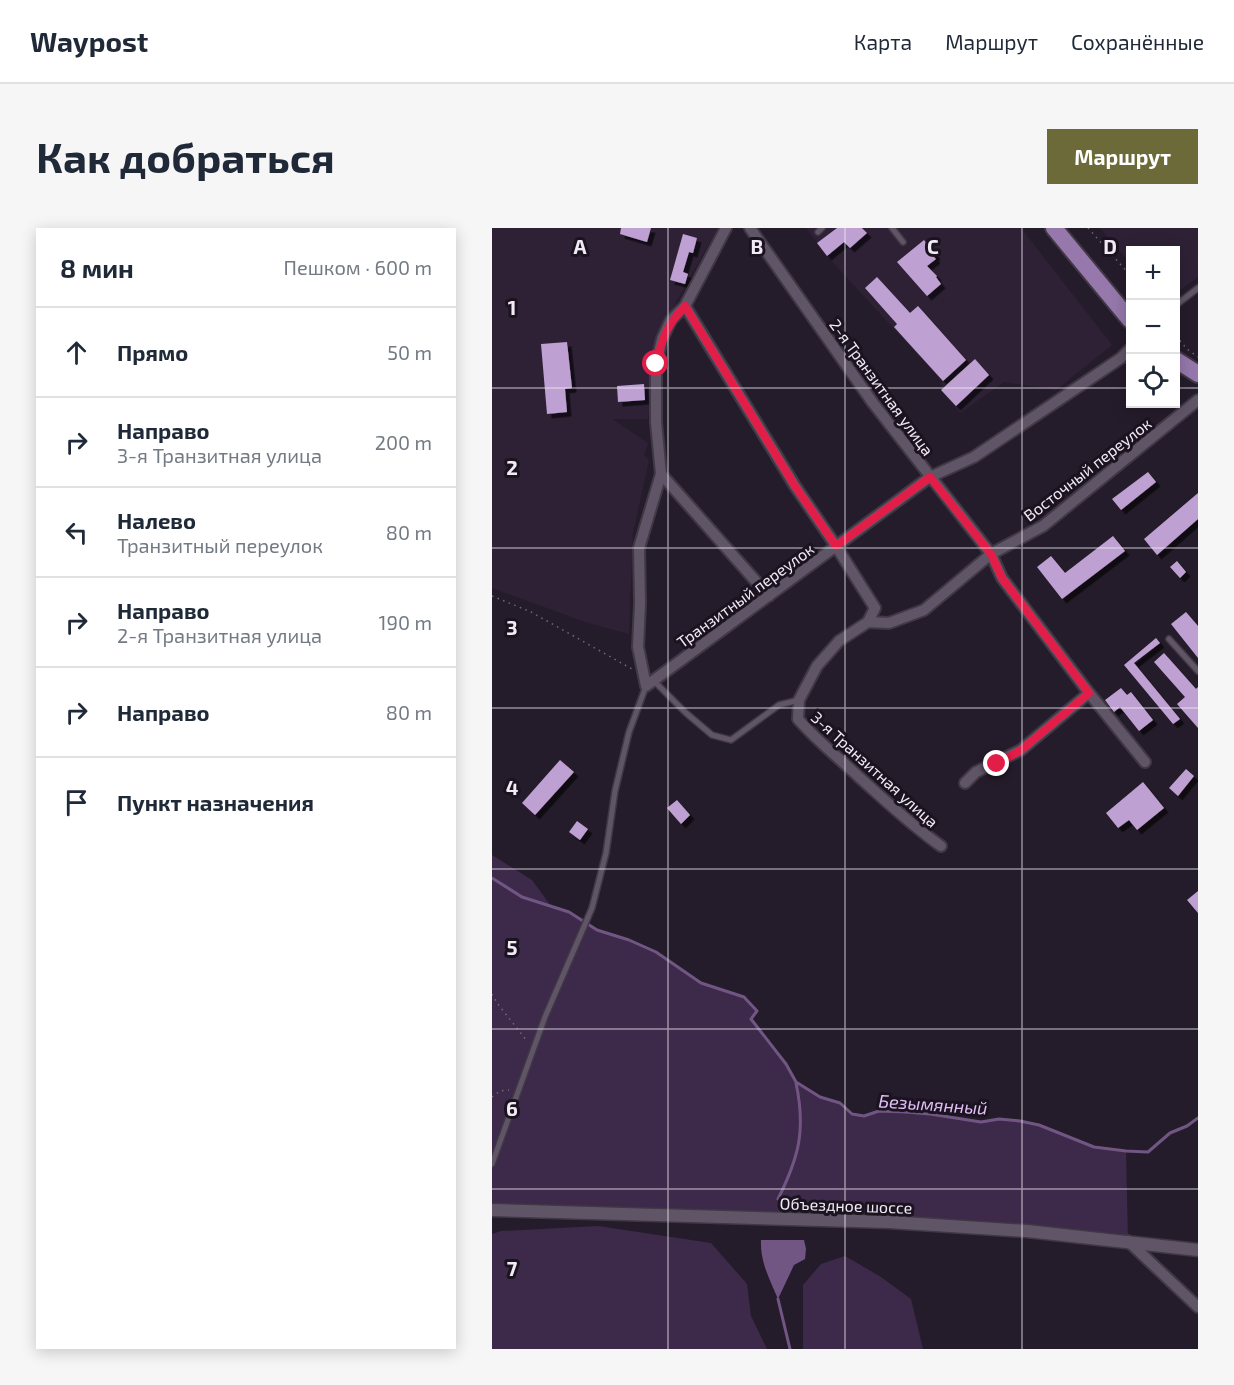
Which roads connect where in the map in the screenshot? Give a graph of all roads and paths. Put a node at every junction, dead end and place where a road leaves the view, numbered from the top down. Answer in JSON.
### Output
{"nodes":[{"id":1,"x":726,"y":228,"type":"edge"},
{"id":2,"x":750,"y":228,"type":"edge"},
{"id":3,"x":892,"y":228,"type":"edge"},
{"id":4,"x":1054,"y":228,"type":"edge"},
{"id":5,"x":1088,"y":228,"type":"edge"},
{"id":6,"x":903,"y":242,"type":"dead end"},
{"id":7,"x":1126,"y":270,"type":"edge"},
{"id":8,"x":1198,"y":288,"type":"edge"},
{"id":9,"x":1180,"y":302,"type":"edge"},
{"id":10,"x":685,"y":306,"type":"junction"},
{"id":11,"x":1126,"y":314,"type":"edge"},
{"id":12,"x":1180,"y":341,"type":"edge"},
{"id":13,"x":1126,"y":354,"type":"edge"},
{"id":14,"x":1198,"y":357,"type":"edge"},
{"id":15,"x":1180,"y":363,"type":"edge"},
{"id":16,"x":1198,"y":374,"type":"edge"},
{"id":17,"x":1198,"y":400,"type":"edge"},
{"id":18,"x":661,"y":474,"type":"junction"},
{"id":19,"x":930,"y":477,"type":"junction"},
{"id":20,"x":836,"y":546,"type":"junction"},
{"id":21,"x":991,"y":554,"type":"junction"},
{"id":22,"x":492,"y":596,"type":"edge"},
{"id":23,"x":769,"y":596,"type":"junction"},
{"id":24,"x":868,"y":622,"type":"junction"},
{"id":25,"x":1169,"y":639,"type":"dead end"},
{"id":26,"x":1198,"y":671,"type":"edge"},
{"id":27,"x":648,"y":681,"type":"junction"},
{"id":28,"x":1089,"y":693,"type":"junction"},
{"id":29,"x":799,"y":700,"type":"junction"},
{"id":30,"x":1145,"y":762,"type":"dead end"},
{"id":31,"x":965,"y":783,"type":"dead end"},
{"id":32,"x":941,"y":846,"type":"dead end"},
{"id":33,"x":492,"y":994,"type":"edge"},
{"id":34,"x":534,"y":1049,"type":"junction"},
{"id":35,"x":518,"y":1094,"type":"junction"},
{"id":36,"x":492,"y":1097,"type":"edge"},
{"id":37,"x":492,"y":1164,"type":"edge"},
{"id":38,"x":492,"y":1209,"type":"edge"},
{"id":39,"x":1128,"y":1241,"type":"junction"},
{"id":40,"x":1198,"y":1250,"type":"edge"},
{"id":41,"x":1198,"y":1307,"type":"edge"}],
"edges":[{"from":1,"to":10,"type":"street"},
{"from":2,"to":19,"type":"street","name":"2-я Транзитная улица"},
{"from":3,"to":6,"type":"lane"},
{"from":4,"to":11,"type":"highway"},
{"from":5,"to":7,"type":"path"},
{"from":8,"to":9,"type":"lane"},
{"from":10,"to":18,"type":"street"},
{"from":10,"to":20,"type":"street"},
{"from":12,"to":14,"type":"path"},
{"from":13,"to":19,"type":"street","name":"Транзитный переулок"},
{"from":15,"to":16,"type":"highway"},
{"from":17,"to":21,"type":"street","name":"Восточный переулок"},
{"from":18,"to":23,"type":"street"},
{"from":18,"to":27,"type":"street"},
{"from":19,"to":20,"type":"street","name":"Транзитный переулок"},
{"from":19,"to":21,"type":"street","name":"2-я Транзитная улица"},
{"from":20,"to":23,"type":"street","name":"Транзитный переулок"},
{"from":20,"to":24,"type":"street"},
{"from":21,"to":24,"type":"street","name":"Восточный переулок"},
{"from":21,"to":28,"type":"street","name":"2-я Транзитная улица"},
{"from":22,"to":27,"type":"path"},
{"from":23,"to":27,"type":"street","name":"Транзитный переулок"},
{"from":24,"to":29,"type":"street","name":"3-я Транзитная улица"},
{"from":25,"to":26,"type":"lane"},
{"from":27,"to":29,"type":"lane"},
{"from":27,"to":34,"type":"lane"},
{"from":28,"to":30,"type":"street","name":"2-я Транзитная улица"},
{"from":28,"to":31,"type":"street"},
{"from":29,"to":32,"type":"street","name":"3-я Транзитная улица"},
{"from":33,"to":34,"type":"path"},
{"from":34,"to":35,"type":"lane"},
{"from":35,"to":36,"type":"path"},
{"from":35,"to":37,"type":"lane"},
{"from":38,"to":39,"type":"street","name":"Объездное шоссе"},
{"from":39,"to":40,"type":"street","name":"Объездное шоссе"},
{"from":39,"to":41,"type":"street"}]}
